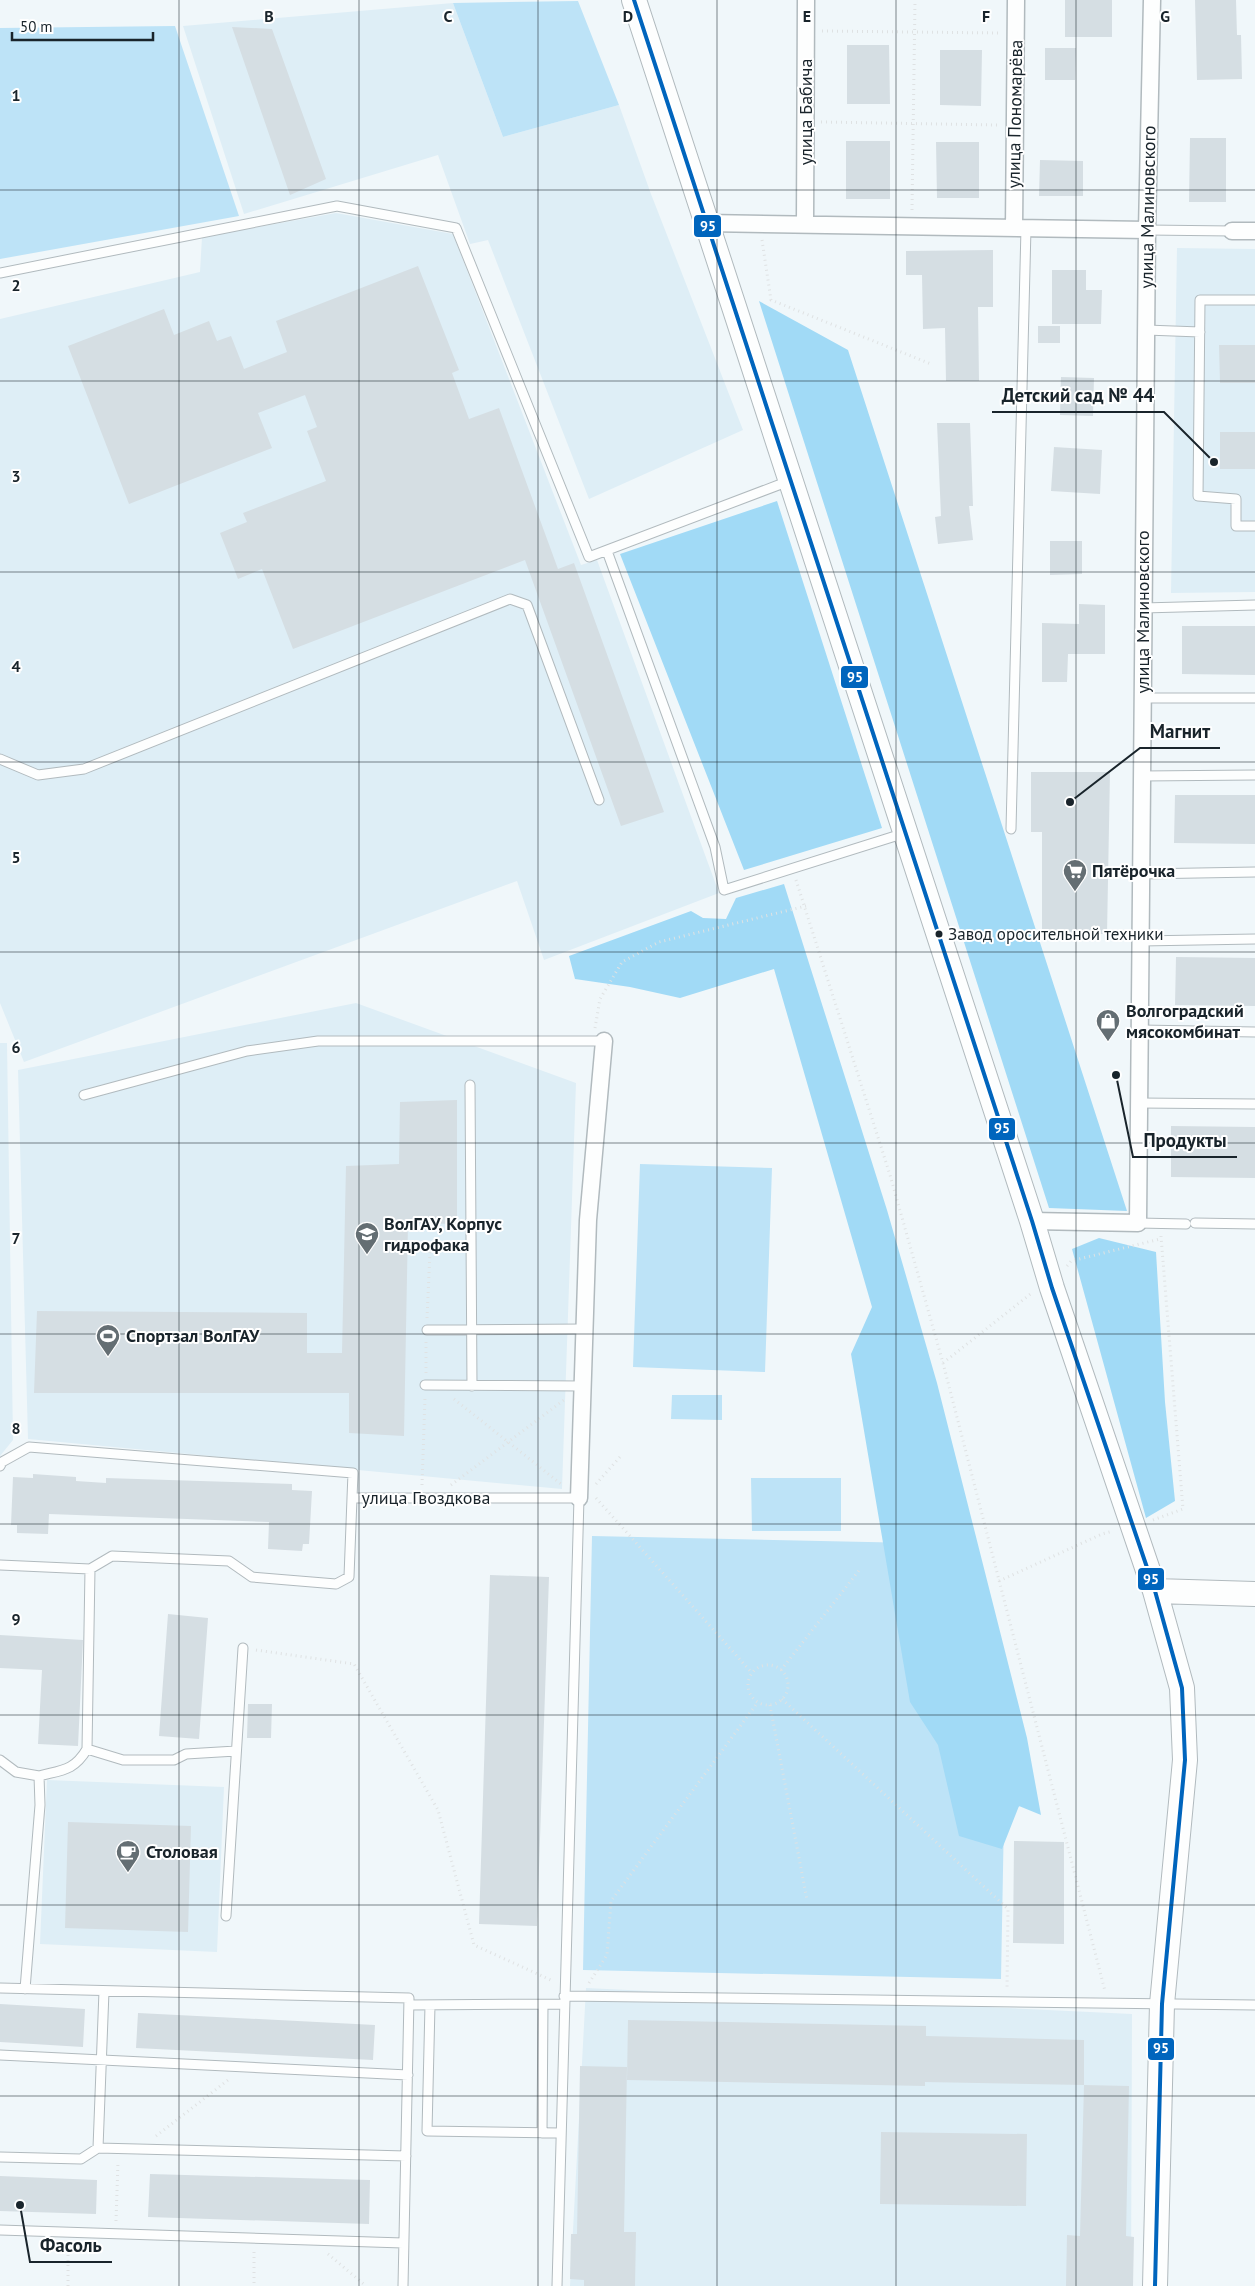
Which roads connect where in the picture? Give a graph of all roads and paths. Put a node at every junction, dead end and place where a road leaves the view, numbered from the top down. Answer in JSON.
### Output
{"nodes":[{"id":1,"x":634,"y":0,"type":"edge"},
{"id":2,"x":806,"y":0,"type":"edge"},
{"id":3,"x":915,"y":0,"type":"edge"},
{"id":4,"x":1016,"y":0,"type":"edge"},
{"id":5,"x":1152,"y":0,"type":"edge"},
{"id":6,"x":806,"y":31,"type":"junction"},
{"id":7,"x":915,"y":32,"type":"junction"},
{"id":8,"x":1016,"y":33,"type":"junction"},
{"id":9,"x":806,"y":122,"type":"junction"},
{"id":10,"x":914,"y":124,"type":"junction"},
{"id":11,"x":1015,"y":125,"type":"junction"},
{"id":12,"x":706,"y":223,"type":"junction"},
{"id":13,"x":805,"y":224,"type":"junction"},
{"id":14,"x":759,"y":225,"type":"junction"},
{"id":15,"x":912,"y":226,"type":"junction"},
{"id":16,"x":1020,"y":228,"type":"junction"},
{"id":17,"x":1147,"y":230,"type":"junction"},
{"id":18,"x":1232,"y":231,"type":"joint"},
{"id":19,"x":1255,"y":231,"type":"edge"},
{"id":20,"x":0,"y":273,"type":"edge"},
{"id":21,"x":1255,"y":300,"type":"edge"},
{"id":22,"x":1146,"y":330,"type":"junction"},
{"id":23,"x":1200,"y":332,"type":"junction"},
{"id":24,"x":931,"y":364,"type":"dead end"},
{"id":25,"x":792,"y":480,"type":"junction"},
{"id":26,"x":1255,"y":526,"type":"edge"},
{"id":27,"x":607,"y":550,"type":"junction"},
{"id":28,"x":1255,"y":605,"type":"edge"},
{"id":29,"x":1143,"y":608,"type":"junction"},
{"id":30,"x":1143,"y":698,"type":"junction"},
{"id":31,"x":1255,"y":698,"type":"edge"},
{"id":32,"x":0,"y":759,"type":"edge"},
{"id":33,"x":1255,"y":775,"type":"edge"},
{"id":34,"x":1142,"y":776,"type":"junction"},
{"id":35,"x":599,"y":800,"type":"dead end"},
{"id":36,"x":1011,"y":829,"type":"dead end"},
{"id":37,"x":905,"y":833,"type":"junction"},
{"id":38,"x":792,"y":869,"type":"junction"},
{"id":39,"x":1255,"y":872,"type":"edge"},
{"id":40,"x":1141,"y":874,"type":"junction"},
{"id":41,"x":806,"y":906,"type":"junction"},
{"id":42,"x":1255,"y":940,"type":"edge"},
{"id":43,"x":1140,"y":941,"type":"junction"},
{"id":44,"x":1140,"y":1030,"type":"junction"},
{"id":45,"x":1255,"y":1032,"type":"edge"},
{"id":46,"x":598,"y":1041,"type":"junction"},
{"id":47,"x":470,"y":1085,"type":"dead end"},
{"id":48,"x":84,"y":1095,"type":"dead end"},
{"id":49,"x":1139,"y":1103,"type":"junction"},
{"id":50,"x":1255,"y":1104,"type":"edge"},
{"id":51,"x":1032,"y":1221,"type":"junction"},
{"id":52,"x":1138,"y":1223,"type":"junction"},
{"id":53,"x":1161,"y":1224,"type":"junction"},
{"id":54,"x":1255,"y":1224,"type":"edge"},
{"id":55,"x":427,"y":1330,"type":"dead end"},
{"id":56,"x":585,"y":1330,"type":"junction"},
{"id":57,"x":472,"y":1331,"type":"junction"},
{"id":58,"x":425,"y":1385,"type":"dead end"},
{"id":59,"x":436,"y":1385,"type":"junction"},
{"id":60,"x":472,"y":1386,"type":"junction"},
{"id":61,"x":583,"y":1386,"type":"junction"},
{"id":62,"x":508,"y":1442,"type":"junction"},
{"id":63,"x":0,"y":1466,"type":"edge"},
{"id":64,"x":586,"y":1496,"type":"junction"},
{"id":65,"x":352,"y":1498,"type":"junction"},
{"id":66,"x":433,"y":1498,"type":"junction"},
{"id":67,"x":1134,"y":1527,"type":"junction"},
{"id":68,"x":0,"y":1565,"type":"edge"},
{"id":69,"x":861,"y":1568,"type":"dead end"},
{"id":70,"x":90,"y":1569,"type":"junction"},
{"id":71,"x":999,"y":1581,"type":"junction"},
{"id":72,"x":1155,"y":1591,"type":"junction"},
{"id":73,"x":1255,"y":1594,"type":"edge"},
{"id":74,"x":243,"y":1648,"type":"joint"},
{"id":75,"x":780,"y":1670,"type":"junction"},
{"id":76,"x":752,"y":1673,"type":"junction"},
{"id":77,"x":782,"y":1699,"type":"junction"},
{"id":78,"x":758,"y":1702,"type":"junction"},
{"id":79,"x":770,"y":1704,"type":"junction"},
{"id":80,"x":87,"y":1749,"type":"junction"},
{"id":81,"x":236,"y":1751,"type":"junction"},
{"id":82,"x":0,"y":1760,"type":"edge"},
{"id":83,"x":39,"y":1776,"type":"junction"},
{"id":84,"x":806,"y":1900,"type":"dead end"},
{"id":85,"x":226,"y":1916,"type":"dead end"},
{"id":86,"x":0,"y":1988,"type":"edge"},
{"id":87,"x":25,"y":1989,"type":"junction"},
{"id":88,"x":104,"y":1991,"type":"junction"},
{"id":89,"x":564,"y":1995,"type":"junction"},
{"id":90,"x":579,"y":1996,"type":"junction"},
{"id":91,"x":1007,"y":2002,"type":"junction"},
{"id":92,"x":1107,"y":2004,"type":"junction"},
{"id":93,"x":1162,"y":2004,"type":"junction"},
{"id":94,"x":409,"y":2005,"type":"junction"},
{"id":95,"x":430,"y":2005,"type":"junction"},
{"id":96,"x":543,"y":2005,"type":"junction"},
{"id":97,"x":1255,"y":2005,"type":"edge"},
{"id":98,"x":0,"y":2054,"type":"edge"},
{"id":99,"x":101,"y":2060,"type":"junction"},
{"id":100,"x":245,"y":2067,"type":"junction"},
{"id":101,"x":408,"y":2076,"type":"junction"},
{"id":102,"x":542,"y":2133,"type":"junction"},
{"id":103,"x":560,"y":2133,"type":"junction"},
{"id":104,"x":98,"y":2148,"type":"junction"},
{"id":105,"x":118,"y":2150,"type":"junction"},
{"id":106,"x":138,"y":2150,"type":"junction"},
{"id":107,"x":406,"y":2156,"type":"junction"},
{"id":108,"x":0,"y":2157,"type":"edge"},
{"id":109,"x":0,"y":2230,"type":"edge"},
{"id":110,"x":68,"y":2232,"type":"junction"},
{"id":111,"x":116,"y":2234,"type":"junction"},
{"id":112,"x":254,"y":2239,"type":"junction"},
{"id":113,"x":312,"y":2240,"type":"junction"},
{"id":114,"x":404,"y":2244,"type":"junction"},
{"id":115,"x":68,"y":2286,"type":"edge"},
{"id":116,"x":254,"y":2286,"type":"edge"},
{"id":117,"x":366,"y":2286,"type":"edge"},
{"id":118,"x":403,"y":2286,"type":"edge"},
{"id":119,"x":557,"y":2286,"type":"edge"},
{"id":120,"x":1155,"y":2286,"type":"edge"}],
"edges":[{"from":1,"to":12,"type":"main road"},
{"from":2,"to":6,"type":"street","name":"улица Бабича"},
{"from":3,"to":7,"type":"path"},
{"from":4,"to":8,"type":"street","name":"улица Пономарёва"},
{"from":5,"to":17,"type":"street","name":"улица Малиновского"},
{"from":6,"to":7,"type":"path"},
{"from":6,"to":9,"type":"street","name":"улица Бабича"},
{"from":7,"to":8,"type":"path"},
{"from":7,"to":10,"type":"path"},
{"from":8,"to":11,"type":"street","name":"улица Пономарёва"},
{"from":9,"to":10,"type":"path"},
{"from":9,"to":13,"type":"street","name":"улица Бабича"},
{"from":10,"to":11,"type":"path"},
{"from":10,"to":15,"type":"path"},
{"from":11,"to":16,"type":"street","name":"улица Пономарёва"},
{"from":12,"to":14,"type":"street"},
{"from":12,"to":25,"type":"main road"},
{"from":13,"to":14,"type":"street"},
{"from":13,"to":15,"type":"street"},
{"from":14,"to":24,"type":"path"},
{"from":15,"to":16,"type":"street"},
{"from":16,"to":17,"type":"street"},
{"from":16,"to":36,"type":"lane"},
{"from":17,"to":18,"type":"lane"},
{"from":17,"to":22,"type":"street","name":"улица Малиновского"},
{"from":18,"to":19,"type":"street"},
{"from":20,"to":27,"type":"lane"},
{"from":21,"to":23,"type":"lane"},
{"from":22,"to":23,"type":"lane"},
{"from":22,"to":29,"type":"street","name":"улица Малиновского"},
{"from":23,"to":26,"type":"lane"},
{"from":25,"to":27,"type":"lane"},
{"from":25,"to":37,"type":"main road"},
{"from":27,"to":38,"type":"lane"},
{"from":28,"to":29,"type":"lane"},
{"from":29,"to":30,"type":"street","name":"улица Малиновского"},
{"from":30,"to":31,"type":"lane"},
{"from":30,"to":34,"type":"street","name":"улица Малиновского"},
{"from":32,"to":35,"type":"lane"},
{"from":33,"to":34,"type":"lane"},
{"from":34,"to":40,"type":"street","name":"улица Малиновского"},
{"from":37,"to":38,"type":"lane"},
{"from":37,"to":51,"type":"main road"},
{"from":38,"to":41,"type":"path"},
{"from":39,"to":40,"type":"lane"},
{"from":40,"to":43,"type":"street","name":"улица Малиновского"},
{"from":41,"to":46,"type":"path"},
{"from":41,"to":71,"type":"path"},
{"from":42,"to":43,"type":"lane"},
{"from":43,"to":44,"type":"street","name":"улица Малиновского"},
{"from":44,"to":45,"type":"lane"},
{"from":44,"to":49,"type":"street","name":"улица Малиновского"},
{"from":46,"to":48,"type":"lane"},
{"from":46,"to":56,"type":"street"},
{"from":47,"to":57,"type":"lane"},
{"from":49,"to":50,"type":"lane"},
{"from":49,"to":52,"type":"street","name":"улица Малиновского"},
{"from":51,"to":52,"type":"street"},
{"from":51,"to":67,"type":"main road"},
{"from":52,"to":53,"type":"lane"},
{"from":53,"to":54,"type":"lane"},
{"from":53,"to":67,"type":"path"},
{"from":55,"to":57,"type":"lane"},
{"from":56,"to":57,"type":"lane"},
{"from":56,"to":61,"type":"street"},
{"from":57,"to":60,"type":"lane"},
{"from":58,"to":59,"type":"lane"},
{"from":59,"to":60,"type":"lane"},
{"from":59,"to":62,"type":"path"},
{"from":60,"to":61,"type":"lane"},
{"from":61,"to":62,"type":"path"},
{"from":61,"to":64,"type":"street"},
{"from":62,"to":64,"type":"path"},
{"from":62,"to":66,"type":"path"},
{"from":63,"to":65,"type":"lane"},
{"from":64,"to":66,"type":"lane","name":"улица Гвоздкова"},
{"from":64,"to":76,"type":"path"},
{"from":64,"to":89,"type":"lane"},
{"from":65,"to":66,"type":"lane","name":"улица Гвоздкова"},
{"from":65,"to":70,"type":"lane","name":"улица Гвоздкова"},
{"from":67,"to":71,"type":"path"},
{"from":67,"to":72,"type":"main road"},
{"from":68,"to":70,"type":"lane"},
{"from":69,"to":75,"type":"path"},
{"from":70,"to":80,"type":"lane"},
{"from":71,"to":92,"type":"path"},
{"from":72,"to":73,"type":"main road"},
{"from":72,"to":93,"type":"main road"},
{"from":74,"to":81,"type":"lane"},
{"from":74,"to":89,"type":"path"},
{"from":75,"to":76,"type":"path"},
{"from":75,"to":77,"type":"path"},
{"from":76,"to":78,"type":"path"},
{"from":77,"to":79,"type":"path"},
{"from":77,"to":91,"type":"path"},
{"from":78,"to":79,"type":"path"},
{"from":78,"to":90,"type":"path"},
{"from":79,"to":84,"type":"path"},
{"from":80,"to":81,"type":"lane"},
{"from":80,"to":83,"type":"lane"},
{"from":81,"to":85,"type":"lane"},
{"from":82,"to":83,"type":"lane"},
{"from":83,"to":87,"type":"lane"},
{"from":86,"to":87,"type":"lane"},
{"from":87,"to":88,"type":"lane"},
{"from":88,"to":94,"type":"lane"},
{"from":88,"to":99,"type":"lane"},
{"from":89,"to":90,"type":"lane"},
{"from":89,"to":96,"type":"lane"},
{"from":89,"to":103,"type":"lane"},
{"from":90,"to":91,"type":"lane"},
{"from":91,"to":92,"type":"lane"},
{"from":92,"to":93,"type":"lane"},
{"from":93,"to":97,"type":"lane"},
{"from":93,"to":120,"type":"main road"},
{"from":94,"to":95,"type":"lane"},
{"from":94,"to":101,"type":"lane"},
{"from":95,"to":96,"type":"lane"},
{"from":95,"to":102,"type":"lane"},
{"from":96,"to":102,"type":"lane"},
{"from":98,"to":99,"type":"lane"},
{"from":99,"to":100,"type":"lane"},
{"from":99,"to":104,"type":"lane"},
{"from":100,"to":101,"type":"lane"},
{"from":100,"to":106,"type":"path"},
{"from":101,"to":107,"type":"lane"},
{"from":102,"to":103,"type":"lane"},
{"from":103,"to":119,"type":"lane"},
{"from":104,"to":105,"type":"lane"},
{"from":104,"to":108,"type":"lane"},
{"from":105,"to":106,"type":"lane"},
{"from":105,"to":111,"type":"path"},
{"from":106,"to":107,"type":"lane"},
{"from":107,"to":114,"type":"lane"},
{"from":109,"to":110,"type":"lane"},
{"from":110,"to":111,"type":"lane"},
{"from":110,"to":115,"type":"path"},
{"from":111,"to":112,"type":"lane"},
{"from":112,"to":113,"type":"lane"},
{"from":112,"to":116,"type":"path"},
{"from":113,"to":114,"type":"lane"},
{"from":113,"to":117,"type":"path"},
{"from":114,"to":118,"type":"lane"}]}
